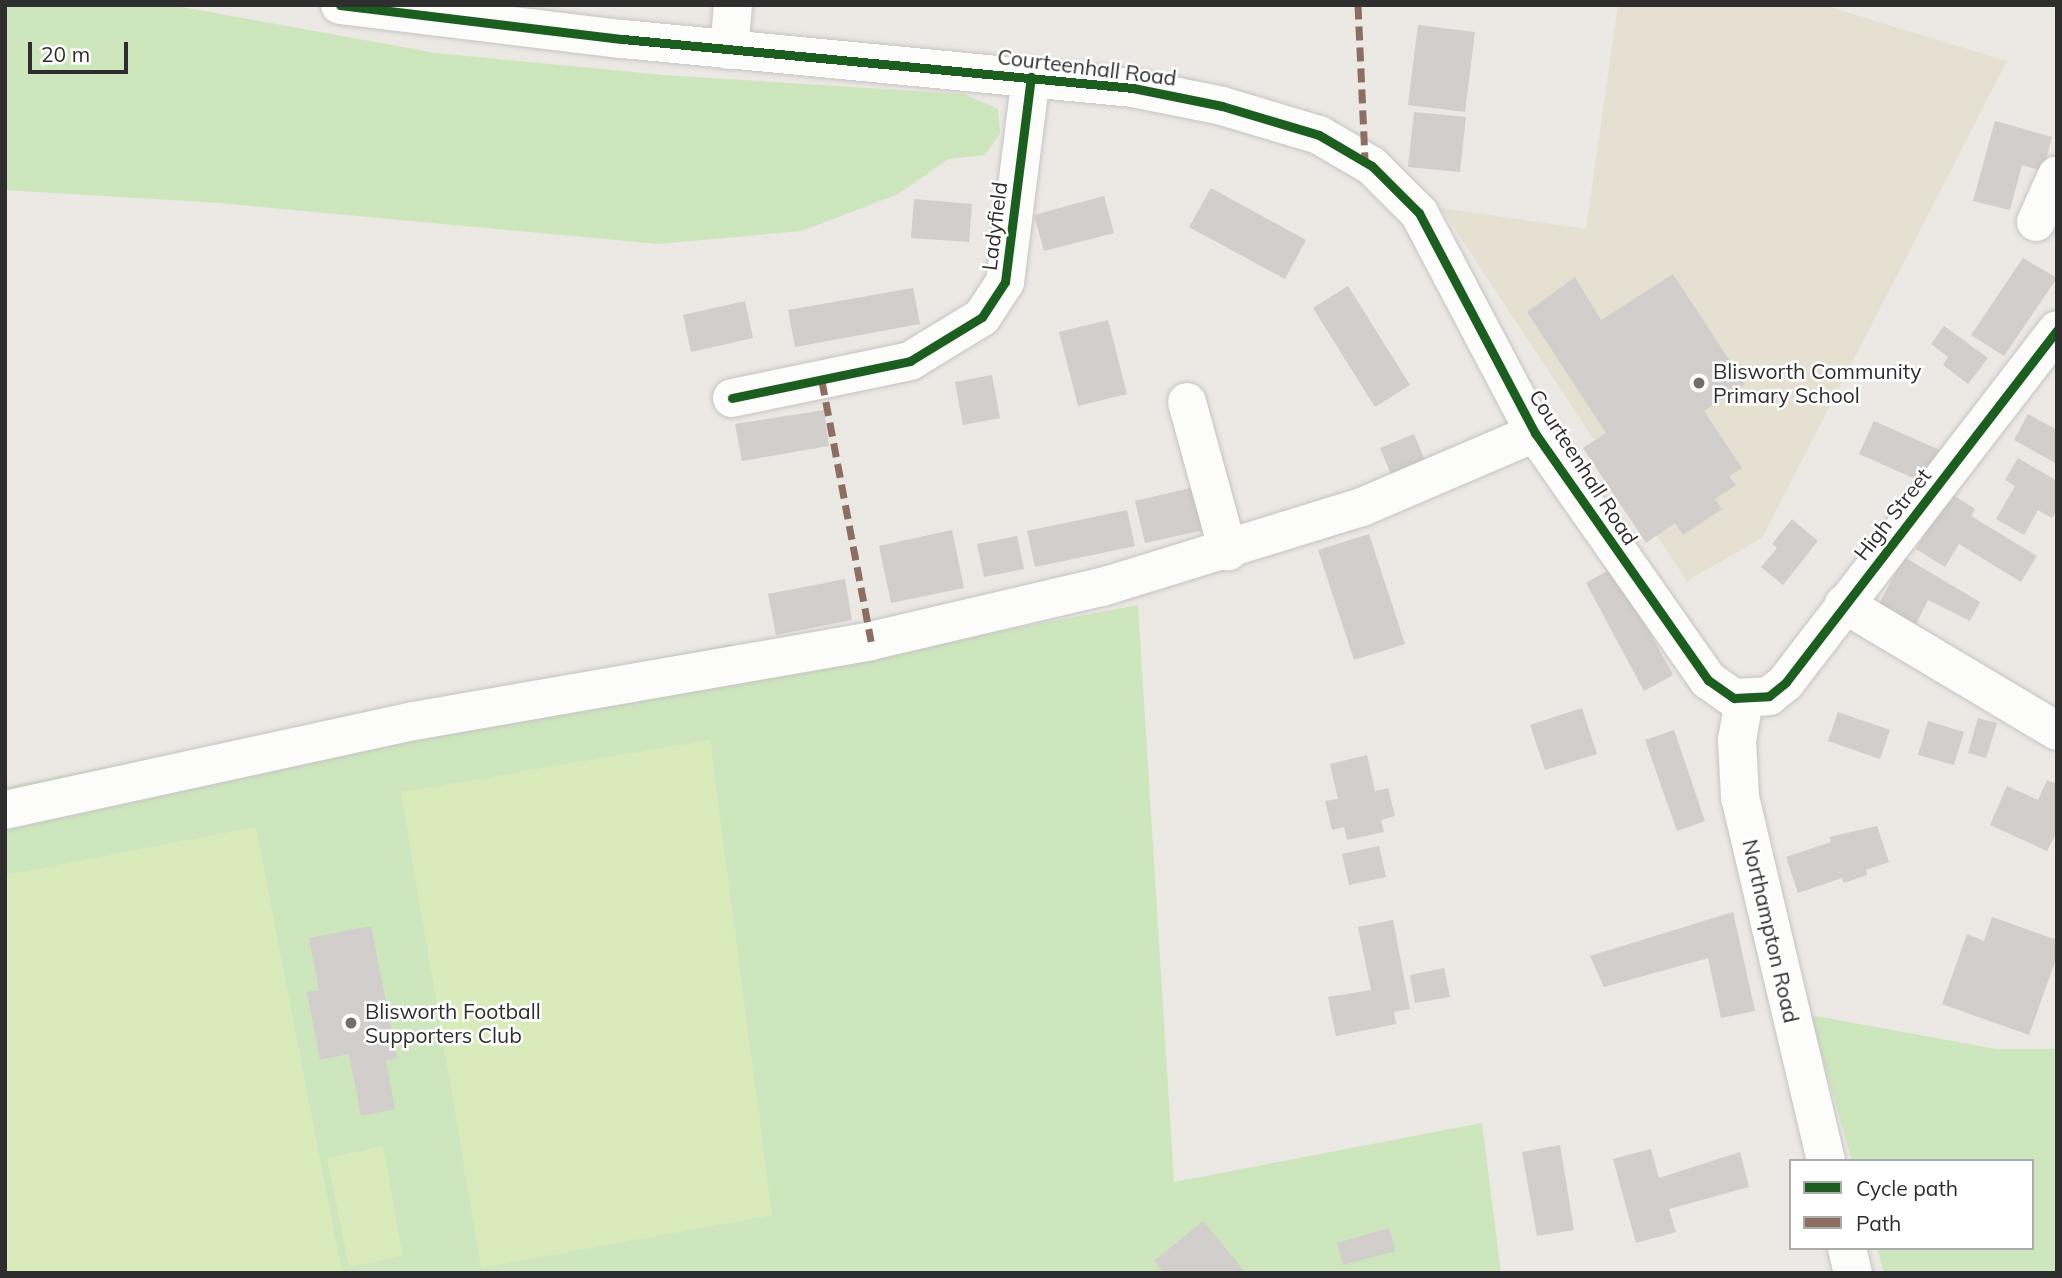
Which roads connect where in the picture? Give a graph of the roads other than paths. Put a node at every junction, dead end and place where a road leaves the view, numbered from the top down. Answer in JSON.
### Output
{"nodes":[{"id":1,"x":340,"y":5,"type":"edge"},
{"id":2,"x":733,"y":5,"type":"edge"},
{"id":3,"x":729,"y":50,"type":"junction"},
{"id":4,"x":1031,"y":77,"type":"junction"},
{"id":5,"x":2057,"y":175,"type":"edge"},
{"id":6,"x":2036,"y":222,"type":"dead end"},
{"id":7,"x":2057,"y":330,"type":"edge"},
{"id":8,"x":732,"y":398,"type":"dead end"},
{"id":9,"x":1187,"y":402,"type":"dead end"},
{"id":10,"x":1535,"y":433,"type":"junction"},
{"id":11,"x":1228,"y":551,"type":"junction"},
{"id":12,"x":1844,"y":604,"type":"junction"},
{"id":13,"x":1744,"y":700,"type":"junction"},
{"id":14,"x":2057,"y":732,"type":"edge"},
{"id":15,"x":5,"y":810,"type":"edge"},
{"id":16,"x":1826,"y":1159,"type":"edge"},
{"id":17,"x":1847,"y":1250,"type":"edge"},
{"id":18,"x":1853,"y":1273,"type":"edge"}],
"edges":[{"from":1,"to":3,"type":"street","name":"Courteenhall Road"},
{"from":2,"to":3,"type":"street"},
{"from":3,"to":4,"type":"street","name":"Courteenhall Road"},
{"from":4,"to":8,"type":"street","name":"Ladyfield"},
{"from":4,"to":10,"type":"street","name":"Courteenhall Road"},
{"from":5,"to":6,"type":"street"},
{"from":7,"to":12,"type":"street","name":"High Street"},
{"from":9,"to":11,"type":"street"},
{"from":10,"to":11,"type":"street"},
{"from":10,"to":13,"type":"street","name":"Courteenhall Road"},
{"from":11,"to":15,"type":"street"},
{"from":12,"to":13,"type":"street","name":"High Street"},
{"from":12,"to":14,"type":"street"},
{"from":13,"to":16,"type":"street","name":"Northampton Road"},
{"from":17,"to":18,"type":"street"}]}
